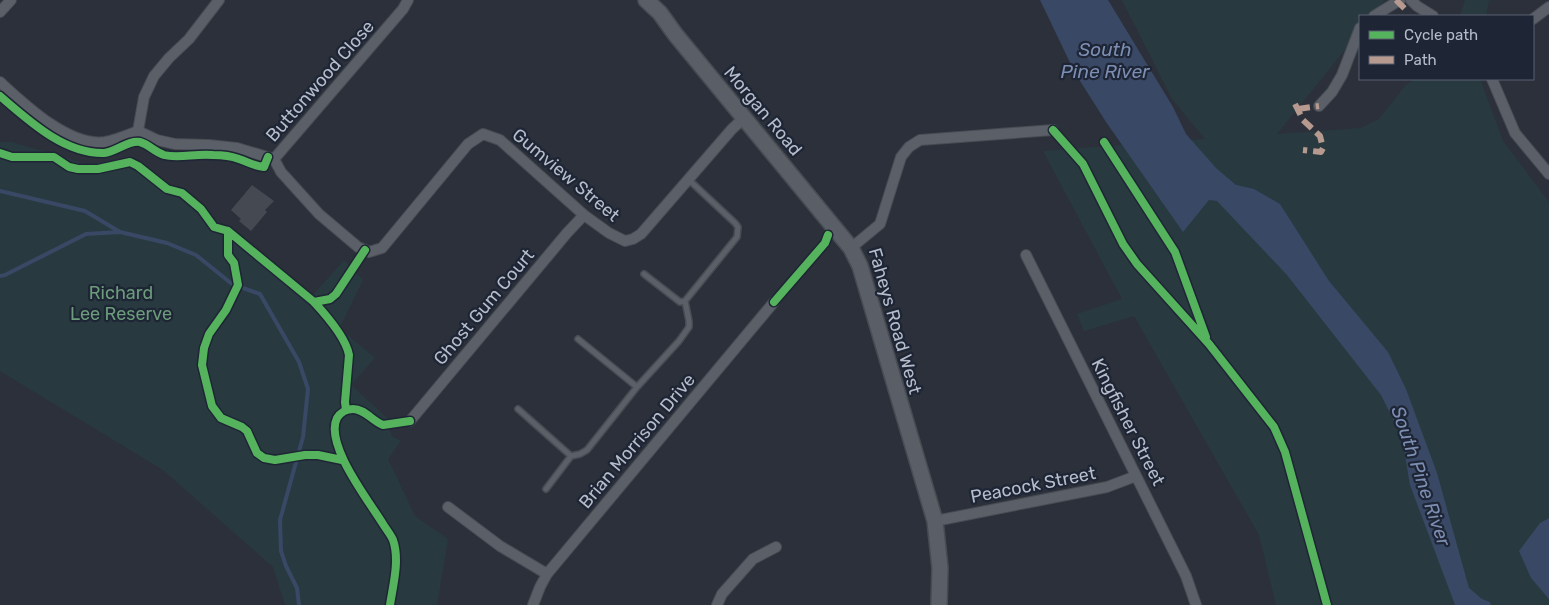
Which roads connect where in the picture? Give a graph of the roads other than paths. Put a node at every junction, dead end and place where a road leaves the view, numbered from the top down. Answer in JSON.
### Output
{"nodes":[{"id":1,"x":11,"y":0,"type":"edge"},
{"id":2,"x":219,"y":0,"type":"edge"},
{"id":3,"x":408,"y":0,"type":"edge"},
{"id":4,"x":646,"y":0,"type":"edge"},
{"id":5,"x":1400,"y":0,"type":"edge"},
{"id":6,"x":1411,"y":0,"type":"edge"},
{"id":7,"x":1549,"y":7,"type":"edge"},
{"id":8,"x":0,"y":12,"type":"edge"},
{"id":9,"x":1376,"y":15,"type":"edge"},
{"id":10,"x":1431,"y":15,"type":"edge"},
{"id":11,"x":1534,"y":18,"type":"edge"},
{"id":12,"x":1359,"y":31,"type":"edge"},
{"id":13,"x":1492,"y":80,"type":"edge"},
{"id":14,"x":0,"y":82,"type":"edge"},
{"id":15,"x":1320,"y":106,"type":"dead end"},
{"id":16,"x":744,"y":118,"type":"junction"},
{"id":17,"x":1053,"y":130,"type":"dead end"},
{"id":18,"x":138,"y":131,"type":"junction"},
{"id":19,"x":274,"y":159,"type":"junction"},
{"id":20,"x":1549,"y":174,"type":"edge"},
{"id":21,"x":688,"y":180,"type":"junction"},
{"id":22,"x":584,"y":214,"type":"junction"},
{"id":23,"x":851,"y":248,"type":"junction"},
{"id":24,"x":1026,"y":255,"type":"dead end"},
{"id":25,"x":644,"y":274,"type":"dead end"},
{"id":26,"x":685,"y":301,"type":"junction"},
{"id":27,"x":774,"y":302,"type":"dead end"},
{"id":28,"x":578,"y":339,"type":"dead end"},
{"id":29,"x":637,"y":388,"type":"junction"},
{"id":30,"x":518,"y":409,"type":"dead end"},
{"id":31,"x":410,"y":421,"type":"dead end"},
{"id":32,"x":571,"y":456,"type":"junction"},
{"id":33,"x":1136,"y":476,"type":"junction"},
{"id":34,"x":546,"y":489,"type":"dead end"},
{"id":35,"x":448,"y":507,"type":"dead end"},
{"id":36,"x":934,"y":521,"type":"junction"},
{"id":37,"x":776,"y":546,"type":"dead end"},
{"id":38,"x":548,"y":574,"type":"junction"},
{"id":39,"x":533,"y":605,"type":"edge"},
{"id":40,"x":717,"y":605,"type":"edge"},
{"id":41,"x":939,"y":605,"type":"edge"},
{"id":42,"x":1196,"y":605,"type":"edge"}],
"edges":[{"from":1,"to":8,"type":"street"},
{"from":2,"to":18,"type":"street"},
{"from":3,"to":19,"type":"street","name":"Buttonwood Close"},
{"from":4,"to":16,"type":"street","name":"Morgan Road"},
{"from":5,"to":9,"type":"street"},
{"from":6,"to":10,"type":"street"},
{"from":7,"to":11,"type":"street"},
{"from":12,"to":15,"type":"street"},
{"from":13,"to":20,"type":"street"},
{"from":14,"to":18,"type":"street"},
{"from":16,"to":21,"type":"street","name":"Gumview Street"},
{"from":16,"to":23,"type":"street","name":"Morgan Road"},
{"from":17,"to":23,"type":"street","name":"Faheys Road West"},
{"from":18,"to":19,"type":"street"},
{"from":19,"to":22,"type":"street","name":"Gumview Street"},
{"from":21,"to":22,"type":"street","name":"Gumview Street"},
{"from":21,"to":26,"type":"lane"},
{"from":22,"to":31,"type":"street","name":"Ghost Gum Court"},
{"from":23,"to":36,"type":"street","name":"Faheys Road West"},
{"from":24,"to":33,"type":"street","name":"Kingfisher Street"},
{"from":25,"to":26,"type":"lane"},
{"from":26,"to":29,"type":"lane"},
{"from":27,"to":38,"type":"street","name":"Brian Morrison Drive"},
{"from":28,"to":29,"type":"lane"},
{"from":29,"to":32,"type":"lane"},
{"from":30,"to":32,"type":"lane"},
{"from":32,"to":34,"type":"lane"},
{"from":33,"to":36,"type":"street","name":"Peacock Street"},
{"from":33,"to":42,"type":"street","name":"Kingfisher Street"},
{"from":35,"to":38,"type":"street"},
{"from":36,"to":41,"type":"street","name":"Faheys Road West"},
{"from":37,"to":40,"type":"street"},
{"from":38,"to":39,"type":"street","name":"Brian Morrison Drive"}]}
